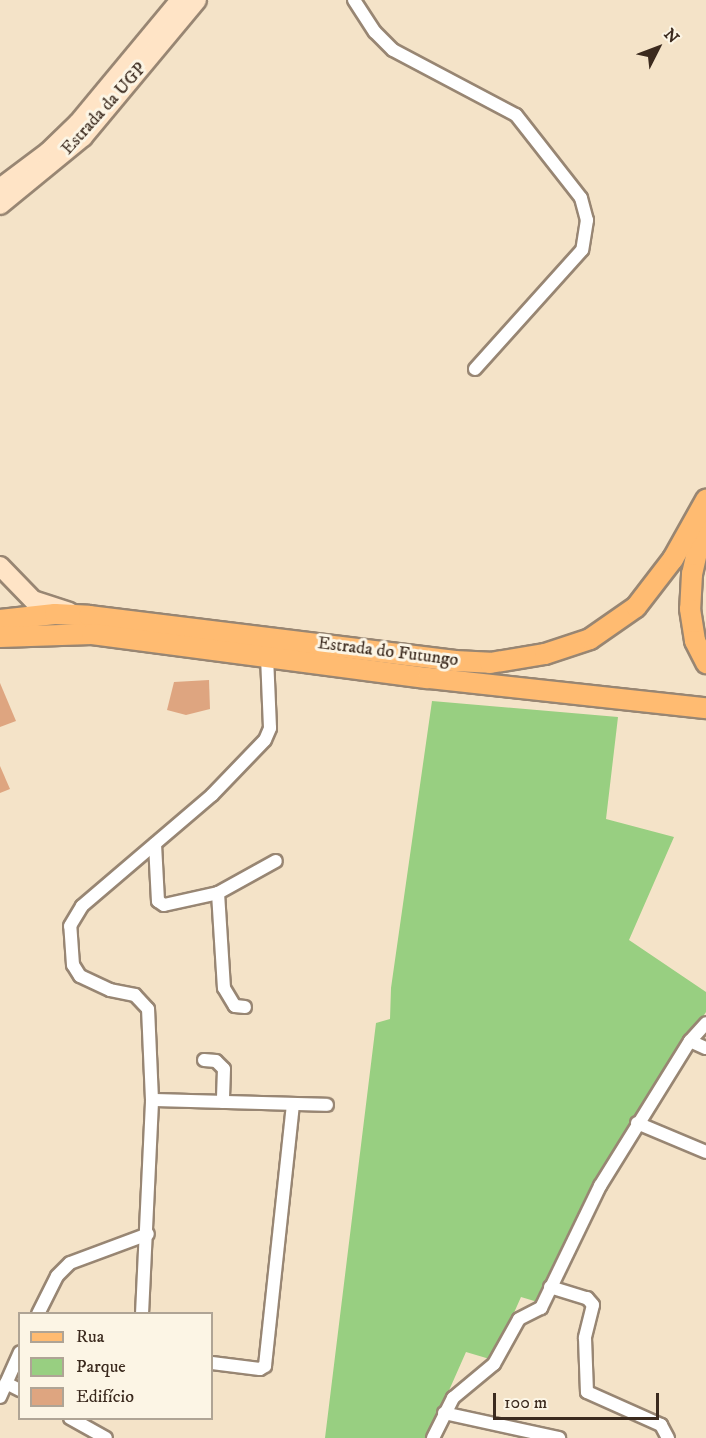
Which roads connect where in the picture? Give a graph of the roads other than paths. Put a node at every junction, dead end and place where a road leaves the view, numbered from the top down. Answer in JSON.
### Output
{"nodes":[{"id":1,"x":180,"y":0,"type":"edge"},
{"id":2,"x":197,"y":0,"type":"edge"},
{"id":3,"x":354,"y":0,"type":"edge"},
{"id":4,"x":0,"y":188,"type":"edge"},
{"id":5,"x":0,"y":205,"type":"edge"},
{"id":6,"x":476,"y":369,"type":"dead end"},
{"id":7,"x":706,"y":500,"type":"edge"},
{"id":8,"x":706,"y":513,"type":"edge"},
{"id":9,"x":0,"y":566,"type":"edge"},
{"id":10,"x":89,"y":616,"type":"junction"},
{"id":11,"x":0,"y":620,"type":"edge"},
{"id":12,"x":0,"y":637,"type":"edge"},
{"id":13,"x":267,"y":656,"type":"junction"},
{"id":14,"x":706,"y":663,"type":"edge"},
{"id":15,"x":706,"y":708,"type":"edge"},
{"id":16,"x":154,"y":844,"type":"junction"},
{"id":17,"x":276,"y":861,"type":"dead end"},
{"id":18,"x":218,"y":892,"type":"junction"},
{"id":19,"x":246,"y":1007,"type":"dead end"},
{"id":20,"x":706,"y":1023,"type":"edge"},
{"id":21,"x":690,"y":1041,"type":"junction"},
{"id":22,"x":706,"y":1048,"type":"edge"},
{"id":23,"x":204,"y":1060,"type":"dead end"},
{"id":24,"x":152,"y":1100,"type":"junction"},
{"id":25,"x":223,"y":1101,"type":"junction"},
{"id":26,"x":293,"y":1104,"type":"junction"},
{"id":27,"x":327,"y":1105,"type":"dead end"},
{"id":28,"x":637,"y":1123,"type":"junction"},
{"id":29,"x":706,"y":1152,"type":"edge"},
{"id":30,"x":148,"y":1234,"type":"junction"},
{"id":31,"x":550,"y":1287,"type":"junction"},
{"id":32,"x":39,"y":1312,"type":"edge"},
{"id":33,"x":142,"y":1312,"type":"edge"},
{"id":34,"x":18,"y":1356,"type":"edge"},
{"id":35,"x":213,"y":1363,"type":"edge"},
{"id":36,"x":6,"y":1383,"type":"junction"},
{"id":37,"x":18,"y":1389,"type":"edge"},
{"id":38,"x":0,"y":1397,"type":"edge"},
{"id":39,"x":444,"y":1413,"type":"junction"},
{"id":40,"x":72,"y":1420,"type":"edge"},
{"id":41,"x":106,"y":1438,"type":"edge"},
{"id":42,"x":433,"y":1438,"type":"edge"},
{"id":43,"x":559,"y":1438,"type":"edge"},
{"id":44,"x":667,"y":1438,"type":"edge"}],
"edges":[{"from":1,"to":4,"type":"main road","name":"Estrada da UGP"},
{"from":2,"to":5,"type":"main road","name":"Estrada da UGP"},
{"from":3,"to":6,"type":"street"},
{"from":7,"to":10,"type":"main road","name":"Estrada do Futungo"},
{"from":8,"to":14,"type":"main road"},
{"from":9,"to":10,"type":"main road"},
{"from":10,"to":11,"type":"main road","name":"Estrada do Futungo"},
{"from":12,"to":13,"type":"main road","name":"Estrada do Futungo"},
{"from":13,"to":15,"type":"main road","name":"Estrada do Futungo"},
{"from":13,"to":16,"type":"street"},
{"from":16,"to":18,"type":"street"},
{"from":16,"to":24,"type":"street"},
{"from":17,"to":18,"type":"street"},
{"from":18,"to":19,"type":"street"},
{"from":20,"to":21,"type":"street"},
{"from":21,"to":22,"type":"street"},
{"from":21,"to":28,"type":"street"},
{"from":23,"to":25,"type":"street"},
{"from":24,"to":25,"type":"street"},
{"from":24,"to":30,"type":"street"},
{"from":25,"to":26,"type":"street"},
{"from":26,"to":27,"type":"street"},
{"from":26,"to":35,"type":"street"},
{"from":28,"to":29,"type":"street"},
{"from":28,"to":31,"type":"street"},
{"from":30,"to":32,"type":"street"},
{"from":30,"to":33,"type":"street"},
{"from":31,"to":39,"type":"street"},
{"from":31,"to":44,"type":"street"},
{"from":34,"to":36,"type":"street"},
{"from":36,"to":37,"type":"street"},
{"from":36,"to":38,"type":"street"},
{"from":39,"to":42,"type":"street"},
{"from":39,"to":43,"type":"street"},
{"from":40,"to":41,"type":"street"}]}
